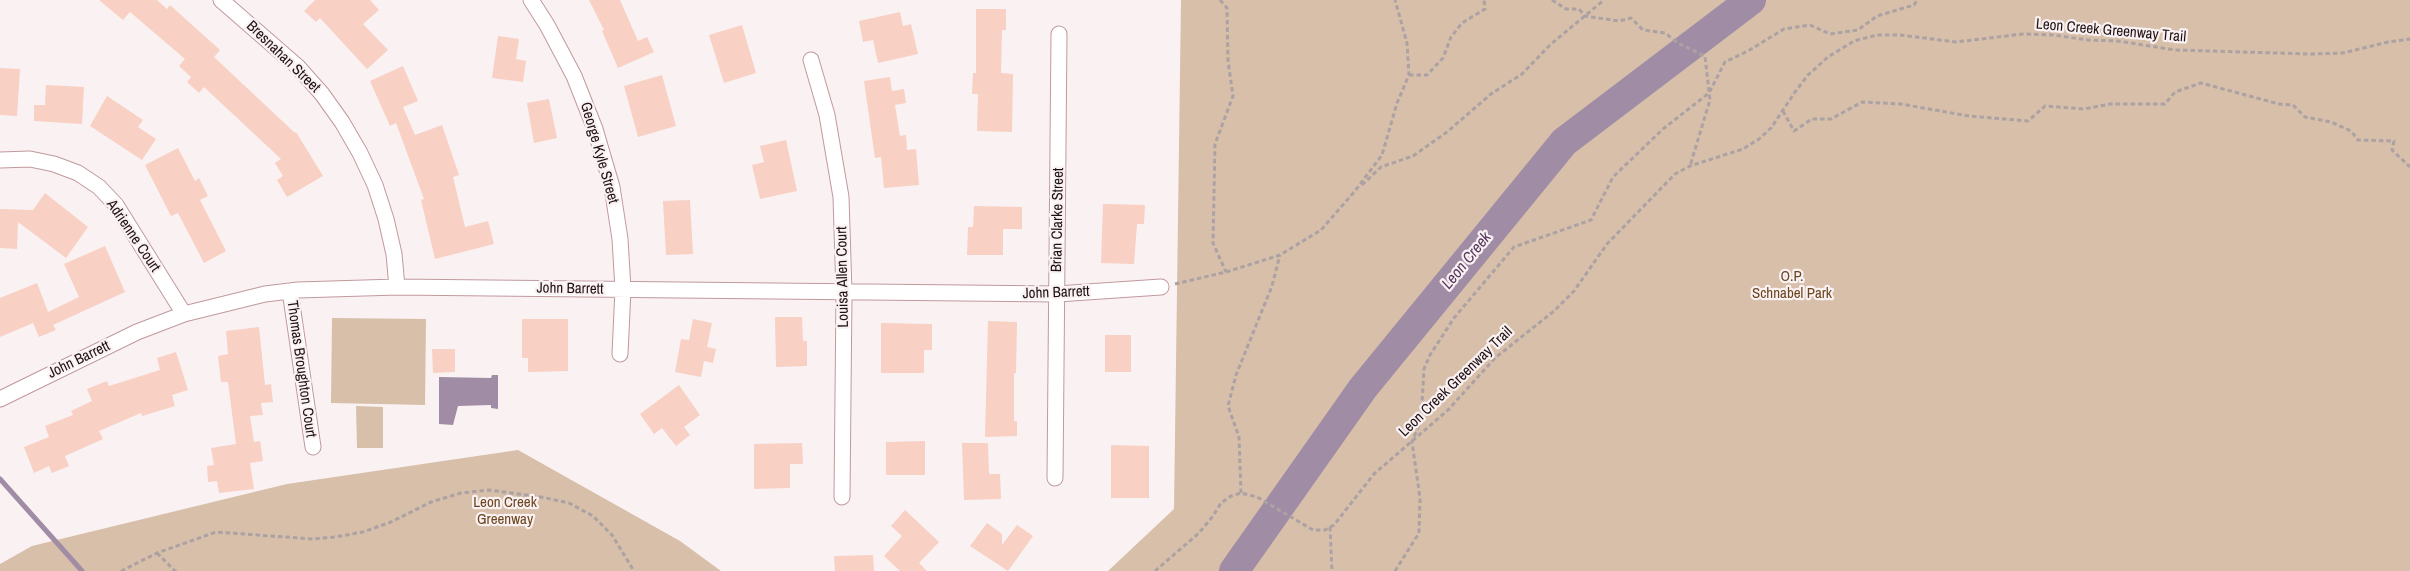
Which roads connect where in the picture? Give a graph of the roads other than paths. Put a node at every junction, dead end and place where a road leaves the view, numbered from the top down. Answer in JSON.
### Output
{"nodes":[{"id":1,"x":221,"y":0,"type":"edge"},
{"id":2,"x":531,"y":0,"type":"edge"},
{"id":3,"x":1059,"y":34,"type":"dead end"},
{"id":4,"x":812,"y":60,"type":"dead end"},
{"id":5,"x":0,"y":160,"type":"edge"},
{"id":6,"x":397,"y":287,"type":"junction"},
{"id":7,"x":1161,"y":287,"type":"road end"},
{"id":8,"x":623,"y":289,"type":"junction"},
{"id":9,"x":290,"y":291,"type":"junction"},
{"id":10,"x":844,"y":293,"type":"junction"},
{"id":11,"x":1057,"y":294,"type":"junction"},
{"id":12,"x":184,"y":314,"type":"junction"},
{"id":13,"x":620,"y":354,"type":"dead end"},
{"id":14,"x":0,"y":399,"type":"edge"},
{"id":15,"x":313,"y":447,"type":"dead end"},
{"id":16,"x":1055,"y":478,"type":"dead end"},
{"id":17,"x":842,"y":497,"type":"dead end"}],
"edges":[{"from":1,"to":6,"type":"street","name":"Bresnahan Street"},
{"from":2,"to":8,"type":"street","name":"George Kyle Street"},
{"from":3,"to":11,"type":"street","name":"Brian Clarke Street"},
{"from":4,"to":10,"type":"street","name":"Louisa Allen Court"},
{"from":5,"to":12,"type":"street","name":"Adrienne Court"},
{"from":6,"to":8,"type":"street","name":"John Barrett"},
{"from":6,"to":9,"type":"street","name":"John Barrett"},
{"from":7,"to":11,"type":"street","name":"John Barrett"},
{"from":8,"to":10,"type":"street","name":"John Barrett"},
{"from":8,"to":13,"type":"street","name":"George Kyle Street"},
{"from":9,"to":12,"type":"street","name":"John Barrett"},
{"from":9,"to":15,"type":"street","name":"Thomas Broughton Court"},
{"from":10,"to":11,"type":"street","name":"John Barrett"},
{"from":10,"to":17,"type":"street","name":"Louisa Allen Court"},
{"from":11,"to":16,"type":"street","name":"Brian Clarke Street"},
{"from":12,"to":14,"type":"street","name":"John Barrett"}]}
